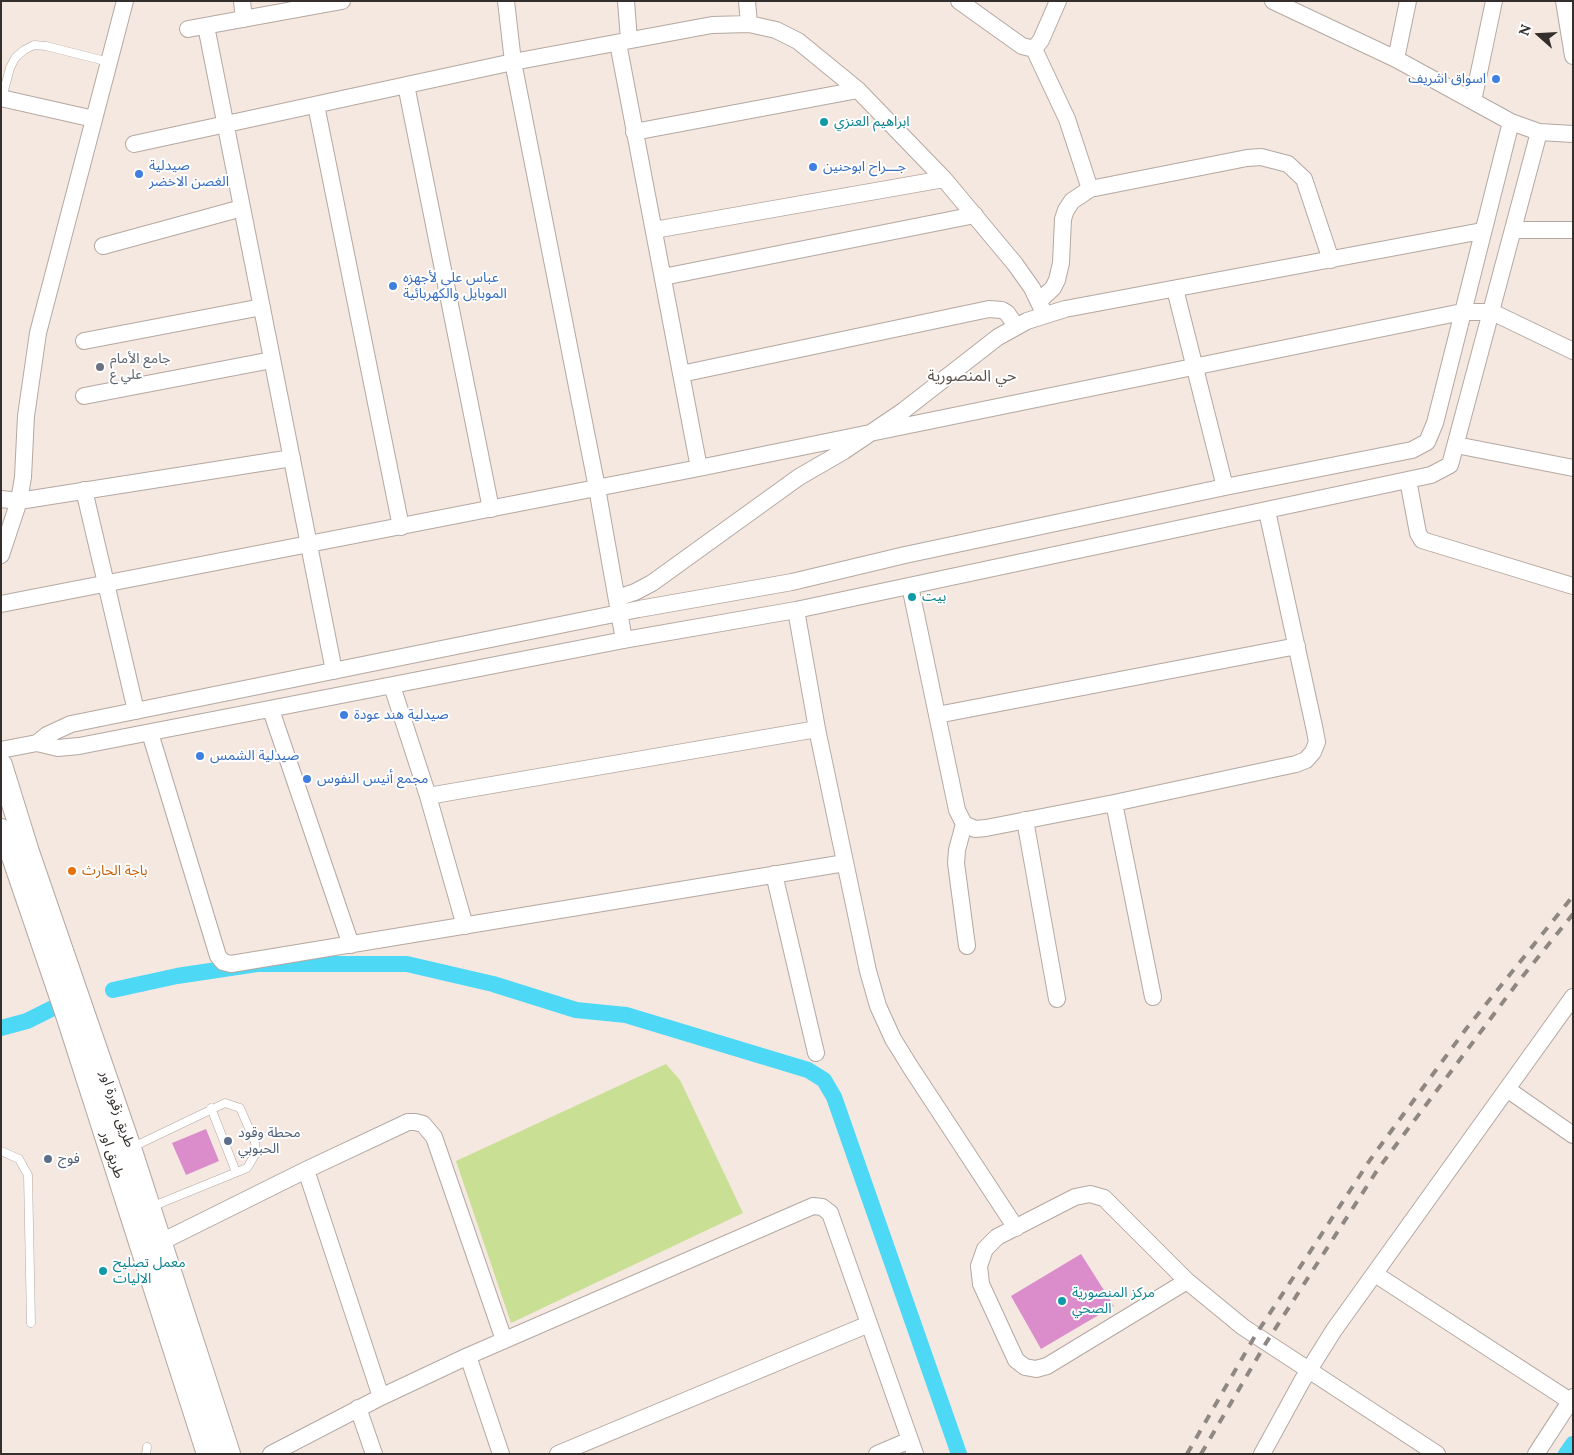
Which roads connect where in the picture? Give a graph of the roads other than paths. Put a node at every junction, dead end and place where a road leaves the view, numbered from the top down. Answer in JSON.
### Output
{"nodes":[{"id":1,"x":125,"y":1,"type":"edge"},
{"id":2,"x":242,"y":1,"type":"edge"},
{"id":3,"x":342,"y":1,"type":"edge"},
{"id":4,"x":506,"y":1,"type":"edge"},
{"id":5,"x":626,"y":1,"type":"edge"},
{"id":6,"x":746,"y":1,"type":"edge"},
{"id":7,"x":959,"y":1,"type":"edge"},
{"id":8,"x":1058,"y":1,"type":"edge"},
{"id":9,"x":1408,"y":1,"type":"edge"},
{"id":10,"x":1494,"y":1,"type":"edge"},
{"id":11,"x":1564,"y":1,"type":"edge"},
{"id":12,"x":1274,"y":2,"type":"edge"},
{"id":13,"x":244,"y":19,"type":"junction"},
{"id":14,"x":749,"y":24,"type":"junction"},
{"id":15,"x":206,"y":26,"type":"junction"},
{"id":16,"x":188,"y":29,"type":"dead end"},
{"id":17,"x":623,"y":41,"type":"junction"},
{"id":18,"x":1034,"y":49,"type":"junction"},
{"id":19,"x":1573,"y":56,"type":"edge"},
{"id":20,"x":1396,"y":59,"type":"junction"},
{"id":21,"x":109,"y":62,"type":"junction"},
{"id":22,"x":513,"y":62,"type":"junction"},
{"id":23,"x":406,"y":85,"type":"junction"},
{"id":24,"x":858,"y":90,"type":"junction"},
{"id":25,"x":2,"y":98,"type":"edge"},
{"id":26,"x":1473,"y":101,"type":"junction"},
{"id":27,"x":316,"y":105,"type":"junction"},
{"id":28,"x":94,"y":119,"type":"junction"},
{"id":29,"x":1511,"y":122,"type":"junction"},
{"id":30,"x":226,"y":124,"type":"junction"},
{"id":31,"x":634,"y":132,"type":"junction"},
{"id":32,"x":1538,"y":132,"type":"junction"},
{"id":33,"x":1573,"y":134,"type":"edge"},
{"id":34,"x":134,"y":144,"type":"dead end"},
{"id":35,"x":944,"y":179,"type":"junction"},
{"id":36,"x":1090,"y":188,"type":"junction"},
{"id":37,"x":242,"y":208,"type":"junction"},
{"id":38,"x":975,"y":215,"type":"junction"},
{"id":39,"x":654,"y":230,"type":"junction"},
{"id":40,"x":1513,"y":230,"type":"junction"},
{"id":41,"x":1573,"y":230,"type":"edge"},
{"id":42,"x":1482,"y":231,"type":"junction"},
{"id":43,"x":103,"y":246,"type":"dead end"},
{"id":44,"x":1331,"y":260,"type":"junction"},
{"id":45,"x":663,"y":277,"type":"junction"},
{"id":46,"x":1175,"y":289,"type":"junction"},
{"id":47,"x":262,"y":306,"type":"junction"},
{"id":48,"x":1042,"y":308,"type":"junction"},
{"id":49,"x":1462,"y":312,"type":"junction"},
{"id":50,"x":1492,"y":312,"type":"junction"},
{"id":51,"x":1016,"y":326,"type":"junction"},
{"id":52,"x":84,"y":341,"type":"dead end"},
{"id":53,"x":1573,"y":351,"type":"edge"},
{"id":54,"x":272,"y":360,"type":"junction"},
{"id":55,"x":1195,"y":367,"type":"junction"},
{"id":56,"x":681,"y":374,"type":"junction"},
{"id":57,"x":84,"y":396,"type":"dead end"},
{"id":58,"x":873,"y":432,"type":"junction"},
{"id":59,"x":1456,"y":445,"type":"junction"},
{"id":60,"x":292,"y":458,"type":"junction"},
{"id":61,"x":698,"y":468,"type":"junction"},
{"id":62,"x":1573,"y":468,"type":"edge"},
{"id":63,"x":1408,"y":480,"type":"junction"},
{"id":64,"x":1224,"y":487,"type":"junction"},
{"id":65,"x":597,"y":488,"type":"junction"},
{"id":66,"x":84,"y":490,"type":"junction"},
{"id":67,"x":1,"y":499,"type":"edge"},
{"id":68,"x":19,"y":501,"type":"junction"},
{"id":69,"x":491,"y":509,"type":"junction"},
{"id":70,"x":1267,"y":510,"type":"junction"},
{"id":71,"x":401,"y":527,"type":"junction"},
{"id":72,"x":309,"y":544,"type":"junction"},
{"id":73,"x":1,"y":556,"type":"edge"},
{"id":74,"x":106,"y":584,"type":"junction"},
{"id":75,"x":910,"y":586,"type":"junction"},
{"id":76,"x":1573,"y":586,"type":"edge"},
{"id":77,"x":1,"y":604,"type":"edge"},
{"id":78,"x":618,"y":605,"type":"junction"},
{"id":79,"x":796,"y":610,"type":"junction"},
{"id":80,"x":624,"y":640,"type":"junction"},
{"id":81,"x":1296,"y":646,"type":"junction"},
{"id":82,"x":334,"y":671,"type":"junction"},
{"id":83,"x":392,"y":686,"type":"junction"},
{"id":84,"x":272,"y":710,"type":"junction"},
{"id":85,"x":136,"y":711,"type":"junction"},
{"id":86,"x":937,"y":716,"type":"junction"},
{"id":87,"x":817,"y":729,"type":"junction"},
{"id":88,"x":150,"y":733,"type":"junction"},
{"id":89,"x":37,"y":742,"type":"junction"},
{"id":90,"x":1,"y":750,"type":"edge"},
{"id":91,"x":1,"y":765,"type":"edge"},
{"id":92,"x":428,"y":796,"type":"junction"},
{"id":93,"x":1114,"y":802,"type":"junction"},
{"id":94,"x":1025,"y":820,"type":"junction"},
{"id":95,"x":964,"y":824,"type":"junction"},
{"id":96,"x":1,"y":830,"type":"edge"},
{"id":97,"x":14,"y":853,"type":"edge"},
{"id":98,"x":845,"y":863,"type":"junction"},
{"id":99,"x":774,"y":874,"type":"junction"},
{"id":100,"x":465,"y":926,"type":"junction"},
{"id":101,"x":351,"y":944,"type":"junction"},
{"id":102,"x":967,"y":946,"type":"dead end"},
{"id":103,"x":1153,"y":997,"type":"dead end"},
{"id":104,"x":1573,"y":997,"type":"edge"},
{"id":105,"x":1057,"y":999,"type":"dead end"},
{"id":106,"x":816,"y":1052,"type":"dead end"},
{"id":107,"x":1507,"y":1089,"type":"junction"},
{"id":108,"x":211,"y":1108,"type":"junction"},
{"id":109,"x":1573,"y":1135,"type":"edge"},
{"id":110,"x":130,"y":1148,"type":"junction"},
{"id":111,"x":1,"y":1151,"type":"edge"},
{"id":112,"x":306,"y":1170,"type":"junction"},
{"id":113,"x":236,"y":1172,"type":"junction"},
{"id":114,"x":150,"y":1208,"type":"junction"},
{"id":115,"x":1016,"y":1228,"type":"junction"},
{"id":116,"x":161,"y":1242,"type":"junction"},
{"id":117,"x":1375,"y":1274,"type":"junction"},
{"id":118,"x":1187,"y":1281,"type":"junction"},
{"id":119,"x":31,"y":1323,"type":"dead end"},
{"id":120,"x":869,"y":1324,"type":"junction"},
{"id":121,"x":504,"y":1340,"type":"junction"},
{"id":122,"x":468,"y":1356,"type":"junction"},
{"id":123,"x":1310,"y":1369,"type":"junction"},
{"id":124,"x":381,"y":1397,"type":"junction"},
{"id":125,"x":1572,"y":1399,"type":"edge"},
{"id":126,"x":358,"y":1408,"type":"junction"},
{"id":127,"x":912,"y":1447,"type":"edge"},
{"id":128,"x":208,"y":1454,"type":"edge"},
{"id":129,"x":229,"y":1454,"type":"edge"},
{"id":130,"x":271,"y":1454,"type":"edge"},
{"id":131,"x":374,"y":1454,"type":"edge"},
{"id":132,"x":501,"y":1454,"type":"edge"},
{"id":133,"x":558,"y":1454,"type":"edge"},
{"id":134,"x":877,"y":1454,"type":"edge"},
{"id":135,"x":1262,"y":1454,"type":"edge"},
{"id":136,"x":1437,"y":1454,"type":"edge"},
{"id":137,"x":1536,"y":1454,"type":"edge"}],
"edges":[{"from":1,"to":21,"type":"street"},
{"from":2,"to":13,"type":"street"},
{"from":3,"to":13,"type":"street"},
{"from":4,"to":22,"type":"street"},
{"from":5,"to":17,"type":"street"},
{"from":6,"to":14,"type":"street"},
{"from":7,"to":18,"type":"street"},
{"from":8,"to":18,"type":"street"},
{"from":9,"to":20,"type":"street"},
{"from":10,"to":26,"type":"street"},
{"from":11,"to":19,"type":"street"},
{"from":12,"to":20,"type":"street"},
{"from":13,"to":15,"type":"street"},
{"from":14,"to":17,"type":"street"},
{"from":14,"to":24,"type":"street"},
{"from":15,"to":16,"type":"street"},
{"from":15,"to":30,"type":"street"},
{"from":17,"to":22,"type":"street"},
{"from":17,"to":31,"type":"street"},
{"from":18,"to":36,"type":"street"},
{"from":20,"to":26,"type":"street"},
{"from":21,"to":25,"type":"lane"},
{"from":21,"to":28,"type":"street"},
{"from":22,"to":23,"type":"street"},
{"from":22,"to":65,"type":"street"},
{"from":23,"to":27,"type":"street"},
{"from":23,"to":69,"type":"street"},
{"from":24,"to":31,"type":"street"},
{"from":24,"to":35,"type":"street"},
{"from":25,"to":28,"type":"street"},
{"from":26,"to":29,"type":"street"},
{"from":27,"to":30,"type":"street"},
{"from":27,"to":71,"type":"street"},
{"from":28,"to":68,"type":"street"},
{"from":29,"to":32,"type":"street"},
{"from":29,"to":42,"type":"street"},
{"from":30,"to":34,"type":"street"},
{"from":30,"to":37,"type":"street"},
{"from":31,"to":39,"type":"street"},
{"from":32,"to":33,"type":"street"},
{"from":32,"to":40,"type":"street"},
{"from":35,"to":38,"type":"street"},
{"from":35,"to":39,"type":"street"},
{"from":36,"to":44,"type":"street"},
{"from":36,"to":48,"type":"street"},
{"from":37,"to":43,"type":"street"},
{"from":37,"to":47,"type":"street"},
{"from":38,"to":45,"type":"street"},
{"from":38,"to":48,"type":"street"},
{"from":39,"to":45,"type":"street"},
{"from":40,"to":41,"type":"street"},
{"from":40,"to":50,"type":"street"},
{"from":42,"to":44,"type":"street"},
{"from":42,"to":49,"type":"street"},
{"from":44,"to":46,"type":"street"},
{"from":45,"to":56,"type":"street"},
{"from":46,"to":48,"type":"street"},
{"from":46,"to":55,"type":"street"},
{"from":47,"to":52,"type":"street"},
{"from":47,"to":54,"type":"street"},
{"from":48,"to":51,"type":"street"},
{"from":49,"to":50,"type":"street"},
{"from":49,"to":55,"type":"street"},
{"from":49,"to":64,"type":"street"},
{"from":50,"to":53,"type":"street"},
{"from":50,"to":59,"type":"street"},
{"from":51,"to":56,"type":"street"},
{"from":51,"to":58,"type":"street"},
{"from":54,"to":57,"type":"street"},
{"from":54,"to":60,"type":"street"},
{"from":55,"to":58,"type":"street"},
{"from":55,"to":64,"type":"street"},
{"from":56,"to":61,"type":"street"},
{"from":58,"to":61,"type":"street"},
{"from":58,"to":78,"type":"street"},
{"from":59,"to":62,"type":"street"},
{"from":59,"to":63,"type":"street"},
{"from":60,"to":66,"type":"street"},
{"from":60,"to":72,"type":"street"},
{"from":61,"to":65,"type":"street"},
{"from":63,"to":70,"type":"street"},
{"from":63,"to":76,"type":"street"},
{"from":64,"to":78,"type":"street"},
{"from":65,"to":69,"type":"street"},
{"from":65,"to":78,"type":"street"},
{"from":66,"to":68,"type":"street"},
{"from":66,"to":74,"type":"street"},
{"from":67,"to":68,"type":"street"},
{"from":68,"to":73,"type":"street"},
{"from":69,"to":71,"type":"street"},
{"from":70,"to":75,"type":"street"},
{"from":70,"to":81,"type":"street"},
{"from":71,"to":72,"type":"street"},
{"from":72,"to":74,"type":"street"},
{"from":72,"to":82,"type":"street"},
{"from":74,"to":77,"type":"street"},
{"from":74,"to":85,"type":"street"},
{"from":75,"to":79,"type":"street"},
{"from":75,"to":86,"type":"street"},
{"from":78,"to":80,"type":"street"},
{"from":78,"to":82,"type":"street"},
{"from":79,"to":80,"type":"street"},
{"from":79,"to":87,"type":"street"},
{"from":80,"to":83,"type":"street"},
{"from":81,"to":86,"type":"street"},
{"from":81,"to":93,"type":"street"},
{"from":82,"to":85,"type":"street"},
{"from":83,"to":84,"type":"street"},
{"from":83,"to":92,"type":"street"},
{"from":84,"to":88,"type":"street"},
{"from":84,"to":101,"type":"street"},
{"from":85,"to":89,"type":"street"},
{"from":86,"to":95,"type":"street"},
{"from":87,"to":92,"type":"street"},
{"from":87,"to":98,"type":"street"},
{"from":88,"to":89,"type":"street"},
{"from":88,"to":101,"type":"street"},
{"from":89,"to":90,"type":"street"},
{"from":91,"to":97,"type":"main road","name":"طريق زقورة اور"},
{"from":92,"to":100,"type":"street"},
{"from":93,"to":94,"type":"street"},
{"from":93,"to":103,"type":"street"},
{"from":94,"to":95,"type":"street"},
{"from":94,"to":105,"type":"street"},
{"from":95,"to":102,"type":"street"},
{"from":96,"to":97,"type":"main road"},
{"from":97,"to":110,"type":"main road","name":"طريق زقورة اور"},
{"from":97,"to":128,"type":"main road","name":"طريق اور"},
{"from":98,"to":99,"type":"street"},
{"from":98,"to":115,"type":"street"},
{"from":99,"to":100,"type":"street"},
{"from":99,"to":106,"type":"street"},
{"from":100,"to":101,"type":"street"},
{"from":104,"to":107,"type":"street"},
{"from":107,"to":109,"type":"street"},
{"from":107,"to":117,"type":"street"},
{"from":108,"to":110,"type":"lane"},
{"from":108,"to":113,"type":"lane"},
{"from":108,"to":113,"type":"lane"},
{"from":110,"to":114,"type":"main road","name":"طريق زقورة اور"},
{"from":111,"to":119,"type":"lane"},
{"from":112,"to":116,"type":"street"},
{"from":112,"to":121,"type":"street"},
{"from":112,"to":124,"type":"street"},
{"from":113,"to":114,"type":"lane"},
{"from":114,"to":116,"type":"main road","name":"طريق زقورة اور"},
{"from":115,"to":118,"type":"street"},
{"from":115,"to":118,"type":"street"},
{"from":116,"to":129,"type":"main road","name":"طريق زقورة اور"},
{"from":117,"to":123,"type":"street"},
{"from":117,"to":125,"type":"street"},
{"from":118,"to":123,"type":"street"},
{"from":120,"to":121,"type":"street"},
{"from":120,"to":127,"type":"street"},
{"from":120,"to":133,"type":"street"},
{"from":121,"to":122,"type":"street"},
{"from":122,"to":124,"type":"street"},
{"from":122,"to":132,"type":"street"},
{"from":123,"to":135,"type":"street"},
{"from":123,"to":136,"type":"street"},
{"from":124,"to":126,"type":"street"},
{"from":125,"to":137,"type":"street"},
{"from":126,"to":130,"type":"street"},
{"from":126,"to":131,"type":"street"},
{"from":127,"to":134,"type":"street"}]}
